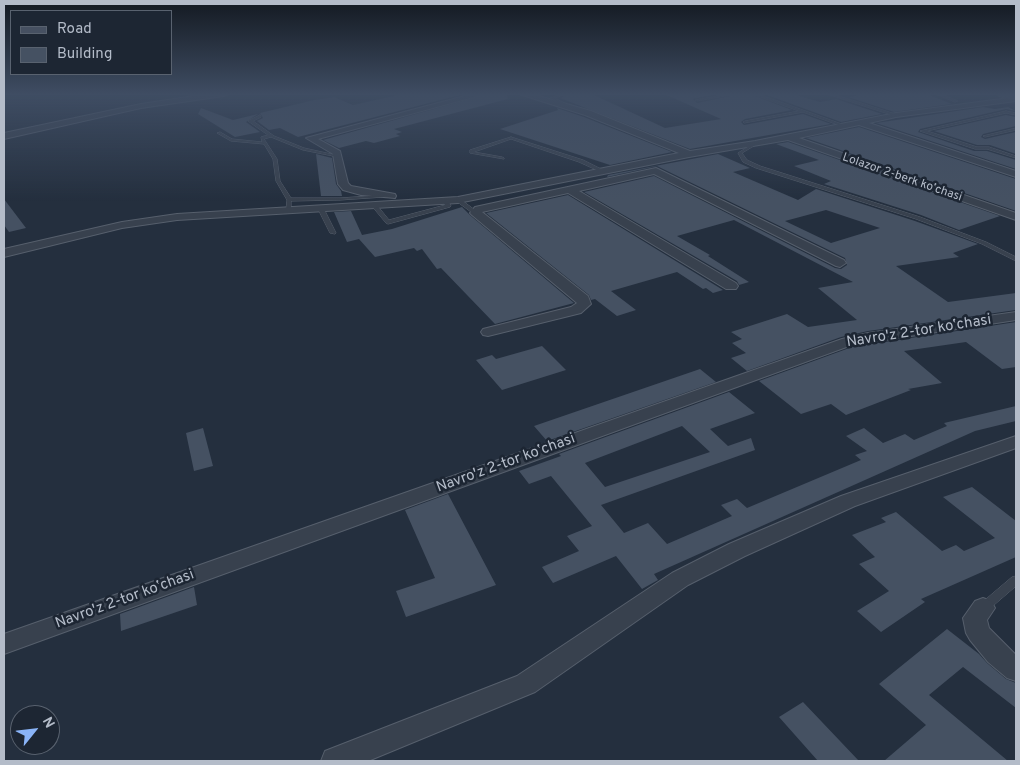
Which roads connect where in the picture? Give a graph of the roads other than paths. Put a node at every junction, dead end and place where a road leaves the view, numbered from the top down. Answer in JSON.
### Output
{"nodes":[{"id":1,"x":33,"y":130,"type":"edge"},
{"id":2,"x":263,"y":130,"type":"edge"},
{"id":3,"x":342,"y":130,"type":"edge"},
{"id":4,"x":627,"y":130,"type":"edge"},
{"id":5,"x":826,"y":130,"type":"edge"},
{"id":6,"x":880,"y":130,"type":"edge"},
{"id":7,"x":928,"y":130,"type":"edge"},
{"id":8,"x":1013,"y":130,"type":"edge"},
{"id":9,"x":219,"y":133,"type":"dead end"},
{"id":10,"x":4,"y":136,"type":"edge"},
{"id":11,"x":985,"y":136,"type":"dead end"},
{"id":12,"x":273,"y":137,"type":"junction"},
{"id":13,"x":788,"y":137,"type":"junction"},
{"id":14,"x":264,"y":142,"type":"junction"},
{"id":15,"x":755,"y":144,"type":"junction"},
{"id":16,"x":740,"y":153,"type":"junction"},
{"id":17,"x":689,"y":154,"type":"junction"},
{"id":18,"x":338,"y":156,"type":"junction"},
{"id":19,"x":1016,"y":157,"type":"edge"},
{"id":20,"x":502,"y":158,"type":"dead end"},
{"id":21,"x":603,"y":171,"type":"junction"},
{"id":22,"x":656,"y":171,"type":"junction"},
{"id":23,"x":1016,"y":174,"type":"edge"},
{"id":24,"x":570,"y":190,"type":"junction"},
{"id":25,"x":387,"y":195,"type":"junction"},
{"id":26,"x":461,"y":200,"type":"junction"},
{"id":27,"x":446,"y":202,"type":"junction"},
{"id":28,"x":289,"y":204,"type":"junction"},
{"id":29,"x":374,"y":205,"type":"junction"},
{"id":30,"x":320,"y":207,"type":"junction"},
{"id":31,"x":476,"y":213,"type":"junction"},
{"id":32,"x":1016,"y":217,"type":"edge"},
{"id":33,"x":333,"y":233,"type":"dead end"},
{"id":34,"x":4,"y":253,"type":"edge"},
{"id":35,"x":1016,"y":259,"type":"edge"},
{"id":36,"x":840,"y":263,"type":"dead end"},
{"id":37,"x":730,"y":286,"type":"dead end"},
{"id":38,"x":1016,"y":316,"type":"edge"},
{"id":39,"x":488,"y":332,"type":"dead end"},
{"id":40,"x":1016,"y":442,"type":"edge"},
{"id":41,"x":1016,"y":580,"type":"edge"},
{"id":42,"x":983,"y":608,"type":"joint"},
{"id":43,"x":4,"y":644,"type":"edge"},
{"id":44,"x":1016,"y":670,"type":"edge"},
{"id":45,"x":335,"y":761,"type":"edge"}],
"edges":[{"from":1,"to":10,"type":"street"},
{"from":2,"to":12,"type":"lane"},
{"from":3,"to":18,"type":"street"},
{"from":4,"to":17,"type":"street"},
{"from":5,"to":13,"type":"street"},
{"from":6,"to":23,"type":"street"},
{"from":7,"to":19,"type":"lane"},
{"from":8,"to":11,"type":"lane"},
{"from":9,"to":14,"type":"lane"},
{"from":12,"to":14,"type":"lane"},
{"from":12,"to":18,"type":"lane"},
{"from":13,"to":15,"type":"street"},
{"from":13,"to":32,"type":"street","name":"Lolazor 2-berk koʼchasi"},
{"from":14,"to":28,"type":"lane"},
{"from":15,"to":16,"type":"lane"},
{"from":15,"to":17,"type":"street"},
{"from":16,"to":22,"type":"street"},
{"from":16,"to":35,"type":"lane"},
{"from":17,"to":21,"type":"street"},
{"from":18,"to":25,"type":"street"},
{"from":20,"to":21,"type":"lane"},
{"from":21,"to":26,"type":"street"},
{"from":22,"to":24,"type":"street"},
{"from":22,"to":36,"type":"street"},
{"from":24,"to":31,"type":"street"},
{"from":24,"to":37,"type":"street"},
{"from":25,"to":26,"type":"street"},
{"from":25,"to":28,"type":"lane"},
{"from":26,"to":27,"type":"street"},
{"from":26,"to":31,"type":"lane"},
{"from":27,"to":29,"type":"street"},
{"from":27,"to":29,"type":"lane"},
{"from":28,"to":30,"type":"street"},
{"from":28,"to":34,"type":"street"},
{"from":29,"to":30,"type":"street"},
{"from":30,"to":33,"type":"lane"},
{"from":31,"to":39,"type":"street"},
{"from":38,"to":43,"type":"street"},
{"from":40,"to":45,"type":"street"},
{"from":41,"to":42,"type":"lane"},
{"from":42,"to":44,"type":"street"}]}
